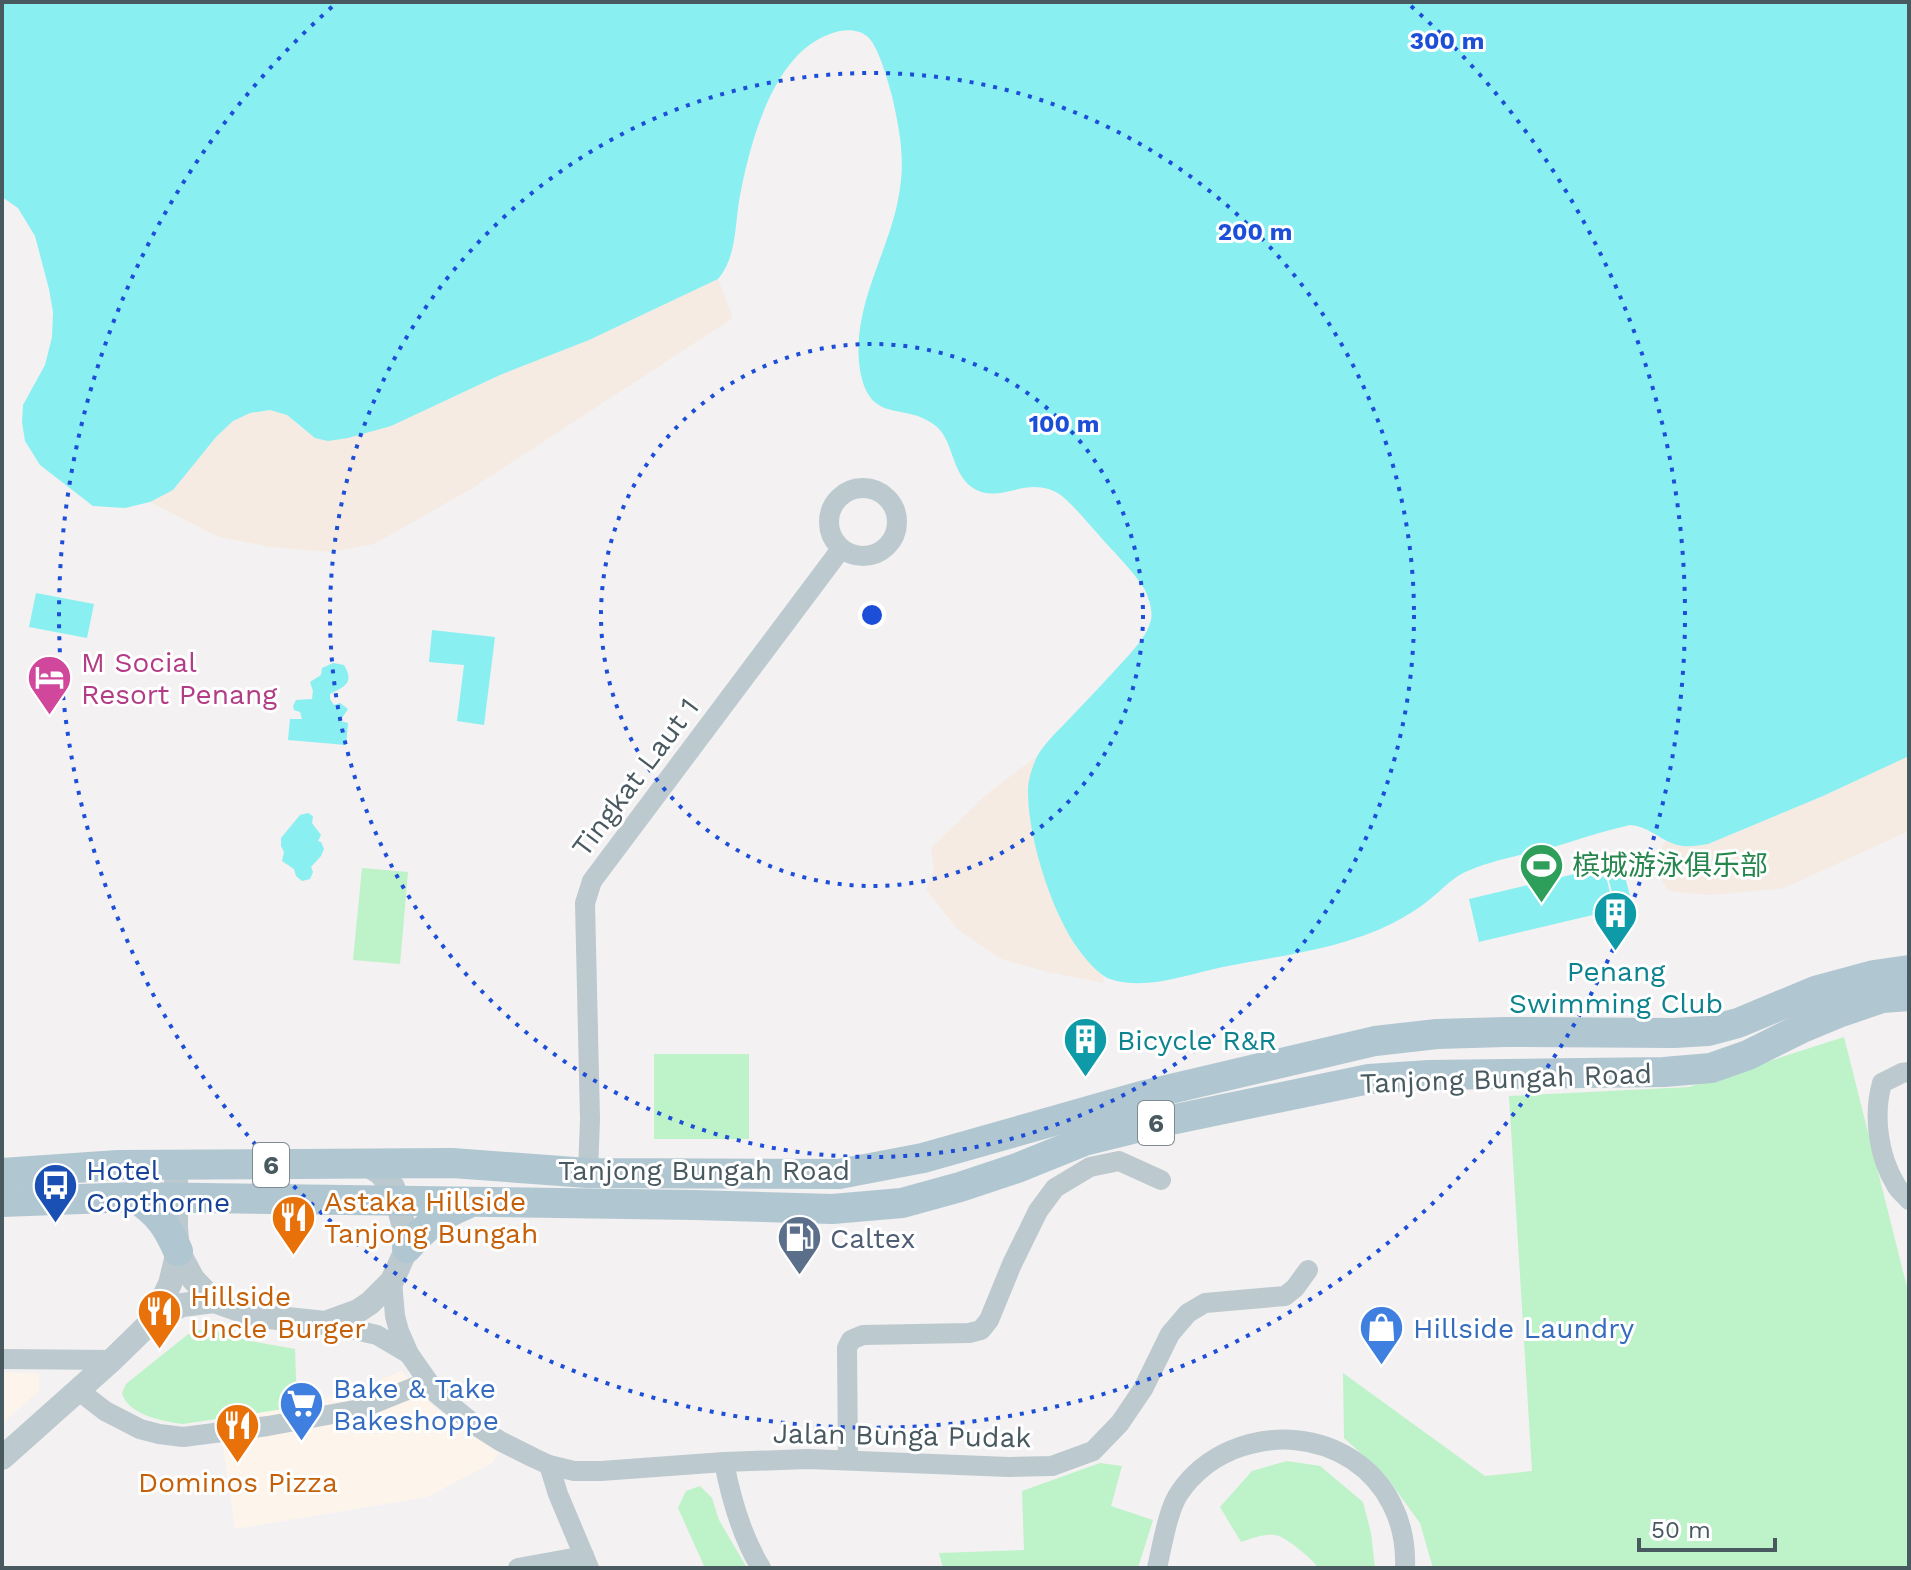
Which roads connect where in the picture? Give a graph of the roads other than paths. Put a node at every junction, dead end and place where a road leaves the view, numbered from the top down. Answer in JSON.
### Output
{"nodes":[{"id":1,"x":841,"y":549,"type":"dead end"},
{"id":2,"x":1909,"y":970,"type":"edge"},
{"id":3,"x":1909,"y":996,"type":"edge"},
{"id":4,"x":1909,"y":1072,"type":"edge"},
{"id":5,"x":366,"y":1164,"type":"junction"},
{"id":6,"x":176,"y":1166,"type":"junction"},
{"id":7,"x":2,"y":1173,"type":"edge"},
{"id":8,"x":588,"y":1173,"type":"junction"},
{"id":9,"x":1161,"y":1180,"type":"dead end"},
{"id":10,"x":134,"y":1197,"type":"junction"},
{"id":11,"x":177,"y":1199,"type":"junction"},
{"id":12,"x":1909,"y":1200,"type":"edge"},
{"id":13,"x":397,"y":1201,"type":"junction"},
{"id":14,"x":2,"y":1202,"type":"edge"},
{"id":15,"x":473,"y":1202,"type":"junction"},
{"id":16,"x":407,"y":1248,"type":"junction"},
{"id":17,"x":178,"y":1251,"type":"junction"},
{"id":18,"x":1308,"y":1270,"type":"dead end"},
{"id":19,"x":392,"y":1281,"type":"junction"},
{"id":20,"x":214,"y":1301,"type":"junction"},
{"id":21,"x":152,"y":1321,"type":"junction"},
{"id":22,"x":325,"y":1323,"type":"junction"},
{"id":23,"x":409,"y":1354,"type":"junction"},
{"id":24,"x":2,"y":1359,"type":"edge"},
{"id":25,"x":112,"y":1360,"type":"junction"},
{"id":26,"x":427,"y":1382,"type":"junction"},
{"id":27,"x":78,"y":1390,"type":"junction"},
{"id":28,"x":2,"y":1458,"type":"edge"},
{"id":29,"x":848,"y":1460,"type":"junction"},
{"id":30,"x":724,"y":1462,"type":"junction"},
{"id":31,"x":549,"y":1465,"type":"junction"},
{"id":32,"x":586,"y":1562,"type":"edge"},
{"id":33,"x":518,"y":1568,"type":"edge"},
{"id":34,"x":761,"y":1568,"type":"edge"},
{"id":35,"x":1157,"y":1568,"type":"edge"},
{"id":36,"x":1405,"y":1568,"type":"edge"}],
"edges":[{"from":1,"to":8,"type":"street","name":"Tingkat Laut 1"},
{"from":2,"to":8,"type":"main road","name":"Tanjong Bungah Road","number":"6"},
{"from":3,"to":15,"type":"main road","name":"Tanjong Bungah Road","number":"6"},
{"from":4,"to":12,"type":"street"},
{"from":5,"to":6,"type":"main road","name":"Tanjong Bungah Road","number":"6"},
{"from":5,"to":8,"type":"main road","name":"Tanjong Bungah Road","number":"6"},
{"from":5,"to":13,"type":"street"},
{"from":6,"to":7,"type":"main road","name":"Tanjong Bungah Road","number":"6"},
{"from":6,"to":11,"type":"street"},
{"from":9,"to":29,"type":"street"},
{"from":10,"to":11,"type":"main road","name":"Tanjong Bungah Road","number":"6"},
{"from":10,"to":14,"type":"main road","name":"Tanjong Bungah Road","number":"6"},
{"from":10,"to":17,"type":"main road"},
{"from":11,"to":13,"type":"main road","name":"Tanjong Bungah Road","number":"6"},
{"from":11,"to":17,"type":"street"},
{"from":13,"to":15,"type":"main road","name":"Tanjong Bungah Road","number":"6"},
{"from":13,"to":16,"type":"street"},
{"from":15,"to":16,"type":"main road"},
{"from":16,"to":19,"type":"street"},
{"from":17,"to":20,"type":"street"},
{"from":17,"to":21,"type":"street"},
{"from":18,"to":29,"type":"street","name":"Jalan Bunga Pudak"},
{"from":19,"to":22,"type":"street"},
{"from":19,"to":23,"type":"street","name":"Jalan Bunga Pudak"},
{"from":20,"to":21,"type":"street"},
{"from":20,"to":22,"type":"street"},
{"from":21,"to":25,"type":"street"},
{"from":22,"to":23,"type":"street"},
{"from":23,"to":26,"type":"street","name":"Jalan Bunga Pudak"},
{"from":24,"to":25,"type":"street"},
{"from":25,"to":27,"type":"street"},
{"from":26,"to":27,"type":"street"},
{"from":26,"to":31,"type":"street","name":"Jalan Bunga Pudak"},
{"from":27,"to":28,"type":"street"},
{"from":29,"to":30,"type":"street","name":"Jalan Bunga Pudak"},
{"from":30,"to":31,"type":"street","name":"Jalan Bunga Pudak"},
{"from":30,"to":34,"type":"street"},
{"from":31,"to":32,"type":"street"},
{"from":32,"to":33,"type":"street"},
{"from":35,"to":36,"type":"street"}]}
